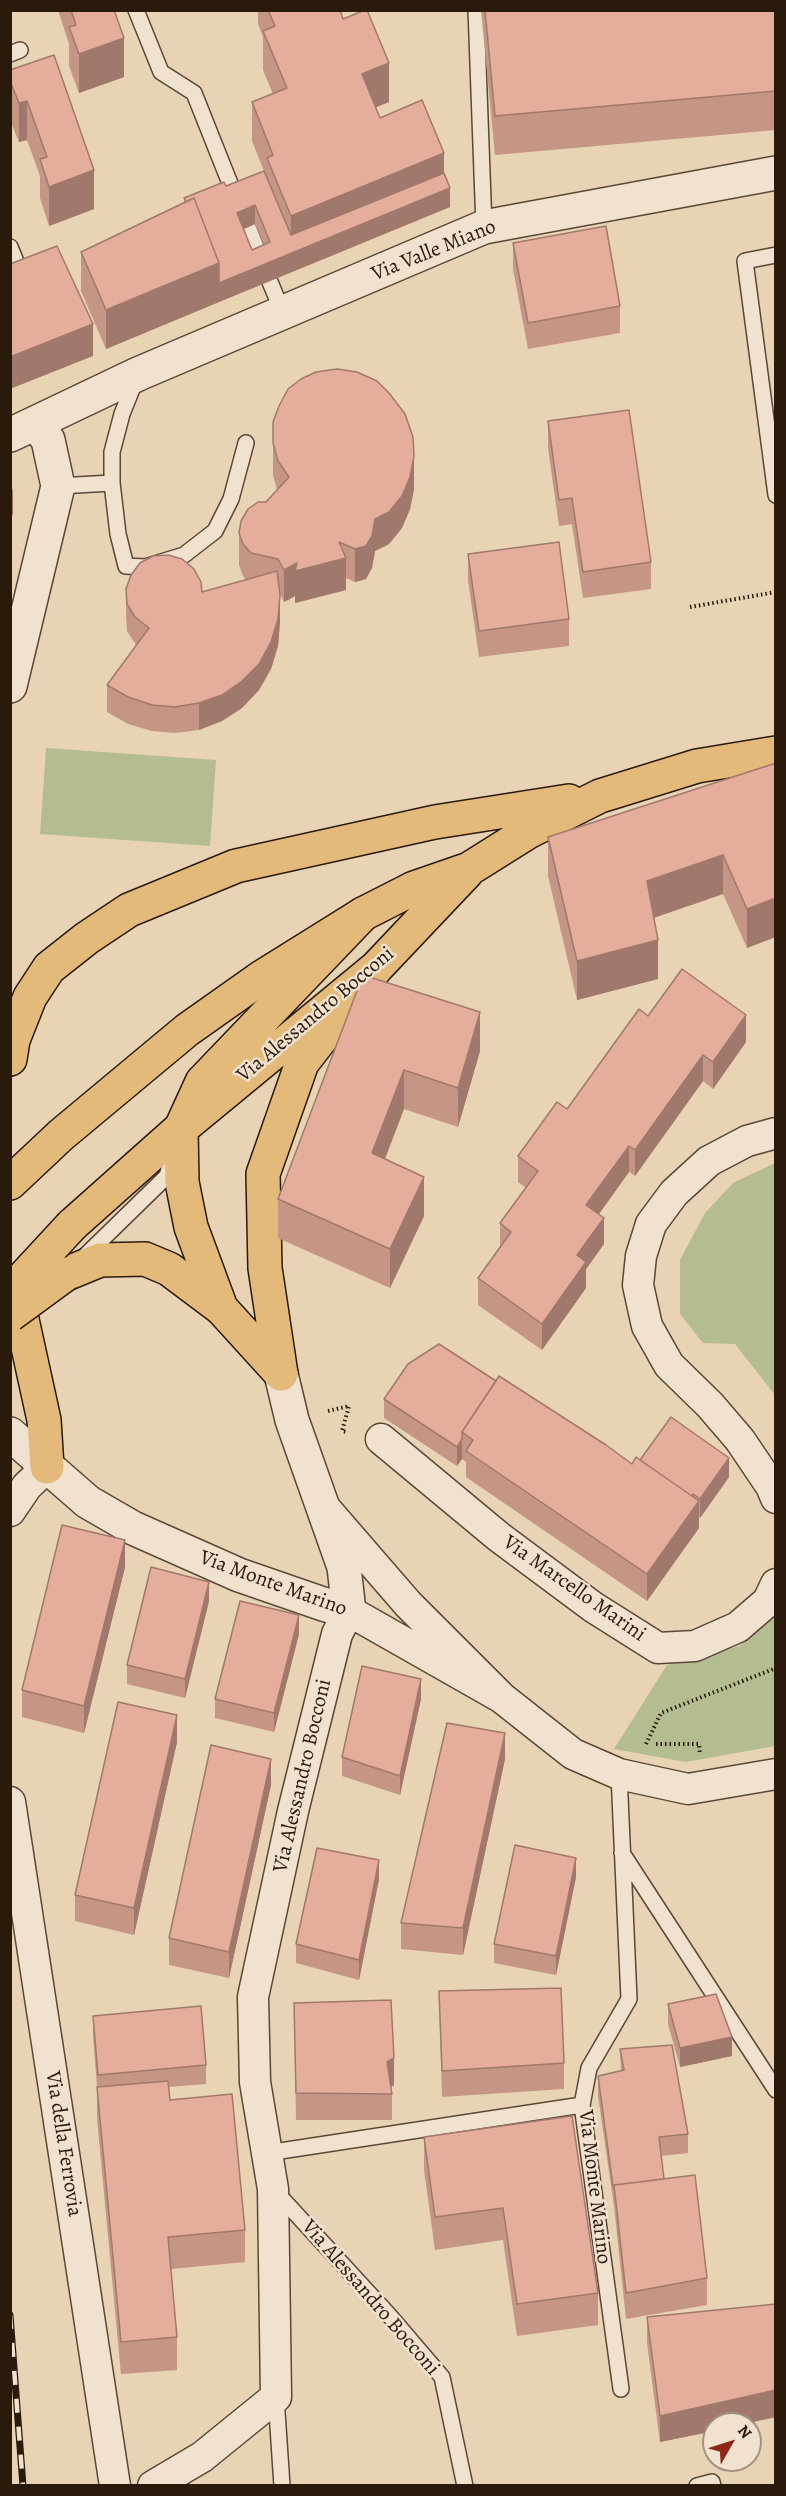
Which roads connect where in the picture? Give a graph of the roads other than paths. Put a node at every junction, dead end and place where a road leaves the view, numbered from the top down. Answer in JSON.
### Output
{"nodes":[{"id":1,"x":136,"y":10,"type":"edge"},
{"id":2,"x":476,"y":10,"type":"edge"},
{"id":3,"x":776,"y":173,"type":"edge"},
{"id":4,"x":237,"y":201,"type":"edge"},
{"id":5,"x":248,"y":227,"type":"edge"},
{"id":6,"x":484,"y":227,"type":"junction"},
{"id":7,"x":10,"y":247,"type":"edge"},
{"id":8,"x":776,"y":255,"type":"edge"},
{"id":9,"x":263,"y":264,"type":"edge"},
{"id":10,"x":10,"y":279,"type":"edge"},
{"id":11,"x":270,"y":282,"type":"edge"},
{"id":12,"x":283,"y":313,"type":"junction"},
{"id":13,"x":138,"y":374,"type":"junction"},
{"id":14,"x":23,"y":429,"type":"edge"},
{"id":15,"x":246,"y":443,"type":"dead end"},
{"id":16,"x":112,"y":483,"type":"junction"},
{"id":17,"x":58,"y":486,"type":"junction"},
{"id":18,"x":776,"y":495,"type":"edge"},
{"id":19,"x":10,"y":686,"type":"edge"},
{"id":20,"x":776,"y":753,"type":"edge"},
{"id":21,"x":600,"y":796,"type":"junction"},
{"id":22,"x":469,"y":869,"type":"junction"},
{"id":23,"x":363,"y":914,"type":"junction"},
{"id":24,"x":376,"y":968,"type":"junction"},
{"id":25,"x":10,"y":1059,"type":"edge"},
{"id":26,"x":182,"y":1128,"type":"junction"},
{"id":27,"x":776,"y":1133,"type":"edge"},
{"id":28,"x":10,"y":1183,"type":"edge"},
{"id":29,"x":10,"y":1269,"type":"edge"},
{"id":30,"x":66,"y":1274,"type":"junction"},
{"id":31,"x":10,"y":1292,"type":"edge"},
{"id":32,"x":221,"y":1308,"type":"junction"},
{"id":33,"x":10,"y":1315,"type":"edge"},
{"id":34,"x":281,"y":1374,"type":"junction"},
{"id":35,"x":10,"y":1434,"type":"edge"},
{"id":36,"x":381,"y":1439,"type":"road end"},
{"id":37,"x":47,"y":1467,"type":"junction"},
{"id":38,"x":776,"y":1498,"type":"edge"},
{"id":39,"x":325,"y":1508,"type":"junction"},
{"id":40,"x":10,"y":1511,"type":"edge"},
{"id":41,"x":776,"y":1584,"type":"edge"},
{"id":42,"x":349,"y":1611,"type":"junction"},
{"id":43,"x":502,"y":1698,"type":"junction"},
{"id":44,"x":618,"y":1774,"type":"junction"},
{"id":45,"x":776,"y":1774,"type":"edge"},
{"id":46,"x":10,"y":1802,"type":"edge"},
{"id":47,"x":622,"y":1853,"type":"junction"},
{"id":48,"x":776,"y":2090,"type":"edge"},
{"id":49,"x":582,"y":2104,"type":"junction"},
{"id":50,"x":267,"y":2153,"type":"junction"},
{"id":51,"x":273,"y":2189,"type":"junction"},
{"id":52,"x":621,"y":2389,"type":"dead end"},
{"id":53,"x":276,"y":2397,"type":"junction"},
{"id":54,"x":116,"y":2486,"type":"edge"},
{"id":55,"x":153,"y":2486,"type":"edge"},
{"id":56,"x":282,"y":2486,"type":"edge"},
{"id":57,"x":465,"y":2486,"type":"edge"},
{"id":58,"x":697,"y":2486,"type":"edge"},
{"id":59,"x":713,"y":2486,"type":"edge"}],
"edges":[{"from":1,"to":4,"type":"lane"},
{"from":2,"to":6,"type":"lane"},
{"from":3,"to":6,"type":"street","name":"Via Valle Miano"},
{"from":5,"to":9,"type":"lane"},
{"from":6,"to":12,"type":"street","name":"Via Valle Miano"},
{"from":7,"to":10,"type":"lane"},
{"from":8,"to":18,"type":"lane"},
{"from":11,"to":12,"type":"lane"},
{"from":12,"to":13,"type":"street","name":"Via Valle Miano"},
{"from":13,"to":14,"type":"street","name":"Via Valle Miano"},
{"from":13,"to":16,"type":"lane"},
{"from":14,"to":17,"type":"street"},
{"from":15,"to":16,"type":"lane"},
{"from":16,"to":17,"type":"lane"},
{"from":17,"to":19,"type":"street"},
{"from":20,"to":21,"type":"main road","name":"Via Alessandro Bocconi"},
{"from":21,"to":22,"type":"main road","name":"Via Alessandro Bocconi"},
{"from":21,"to":25,"type":"main road"},
{"from":22,"to":23,"type":"main road","name":"Via Alessandro Bocconi"},
{"from":22,"to":24,"type":"main road","name":"Via Alessandro Bocconi"},
{"from":23,"to":26,"type":"main road"},
{"from":23,"to":28,"type":"main road"},
{"from":24,"to":26,"type":"main road","name":"Via Alessandro Bocconi"},
{"from":24,"to":34,"type":"main road"},
{"from":26,"to":30,"type":"lane"},
{"from":26,"to":31,"type":"main road","name":"Via Alessandro Bocconi","bridge":true},
{"from":26,"to":32,"type":"main road"},
{"from":27,"to":38,"type":"street"},
{"from":29,"to":37,"type":"main road"},
{"from":30,"to":32,"type":"main road"},
{"from":30,"to":33,"type":"main road","bridge":true},
{"from":32,"to":34,"type":"main road"},
{"from":34,"to":39,"type":"street"},
{"from":35,"to":37,"type":"street","name":"Via Monte Marino"},
{"from":36,"to":41,"type":"street","name":"Via Marcello Marini"},
{"from":37,"to":40,"type":"street"},
{"from":37,"to":42,"type":"street","name":"Via Monte Marino"},
{"from":39,"to":42,"type":"street"},
{"from":39,"to":43,"type":"street","name":"Via Monte Marino"},
{"from":42,"to":43,"type":"street","name":"Via Monte Marino"},
{"from":42,"to":50,"type":"street","name":"Via Alessandro Bocconi"},
{"from":43,"to":44,"type":"street","name":"Via Monte Marino"},
{"from":44,"to":45,"type":"street","name":"Via Monte Marino"},
{"from":44,"to":47,"type":"lane","name":"Via Monte Marino"},
{"from":46,"to":54,"type":"street","name":"Via della Ferrovia"},
{"from":47,"to":48,"type":"lane"},
{"from":47,"to":49,"type":"lane","name":"Via Monte Marino"},
{"from":49,"to":50,"type":"lane"},
{"from":49,"to":52,"type":"lane","name":"Via Monte Marino"},
{"from":50,"to":51,"type":"street","name":"Via Alessandro Bocconi"},
{"from":51,"to":53,"type":"street","name":"Via Alessandro Bocconi"},
{"from":51,"to":57,"type":"lane","name":"Via Alessandro Bocconi"},
{"from":53,"to":55,"type":"street"},
{"from":53,"to":56,"type":"lane"},
{"from":58,"to":59,"type":"lane"}]}
